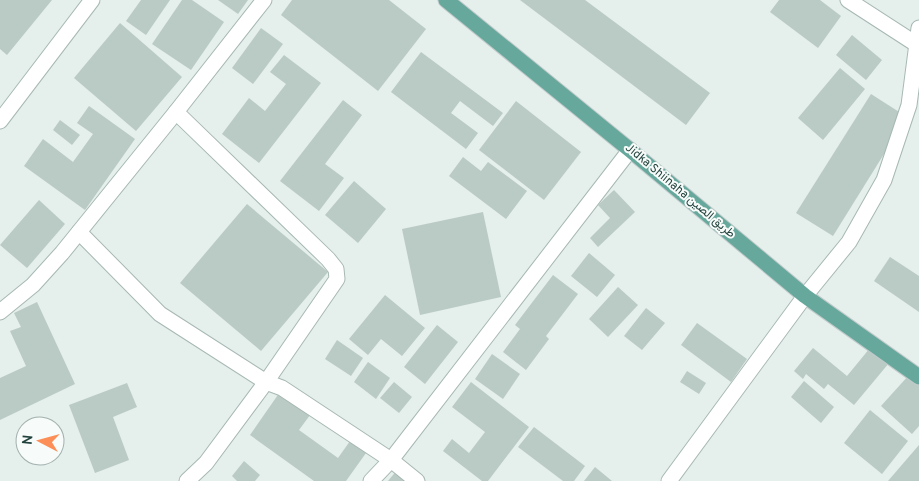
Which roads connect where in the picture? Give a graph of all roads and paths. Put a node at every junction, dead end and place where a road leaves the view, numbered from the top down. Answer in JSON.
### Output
{"nodes":[{"id":1,"x":92,"y":0,"type":"edge"},
{"id":2,"x":264,"y":0,"type":"edge"},
{"id":3,"x":446,"y":0,"type":"edge"},
{"id":4,"x":848,"y":0,"type":"edge"},
{"id":5,"x":919,"y":28,"type":"edge"},
{"id":6,"x":916,"y":44,"type":"junction"},
{"id":7,"x":176,"y":112,"type":"junction"},
{"id":8,"x":0,"y":121,"type":"edge"},
{"id":9,"x":630,"y":150,"type":"junction"},
{"id":10,"x":79,"y":232,"type":"junction"},
{"id":11,"x":805,"y":296,"type":"junction"},
{"id":12,"x":0,"y":312,"type":"edge"},
{"id":13,"x":919,"y":376,"type":"edge"},
{"id":14,"x":266,"y":382,"type":"junction"},
{"id":15,"x":390,"y":460,"type":"junction"},
{"id":16,"x":187,"y":481,"type":"edge"},
{"id":17,"x":371,"y":481,"type":"edge"},
{"id":18,"x":417,"y":481,"type":"edge"},
{"id":19,"x":669,"y":481,"type":"edge"}],
"edges":[{"from":1,"to":8,"type":"street"},
{"from":2,"to":7,"type":"street"},
{"from":3,"to":9,"type":"main road","name":"Jidka Shiinaha طريق الصين"},
{"from":4,"to":6,"type":"street"},
{"from":5,"to":6,"type":"street"},
{"from":6,"to":11,"type":"street"},
{"from":7,"to":10,"type":"street"},
{"from":7,"to":14,"type":"street"},
{"from":9,"to":11,"type":"main road","name":"Jidka Shiinaha طريق الصين"},
{"from":9,"to":15,"type":"street"},
{"from":10,"to":12,"type":"street"},
{"from":10,"to":14,"type":"street"},
{"from":11,"to":13,"type":"main road","name":"Jidka Shiinaha طريق الصين"},
{"from":11,"to":19,"type":"street"},
{"from":14,"to":15,"type":"street"},
{"from":14,"to":16,"type":"street"},
{"from":15,"to":17,"type":"street"},
{"from":15,"to":18,"type":"street"}]}
